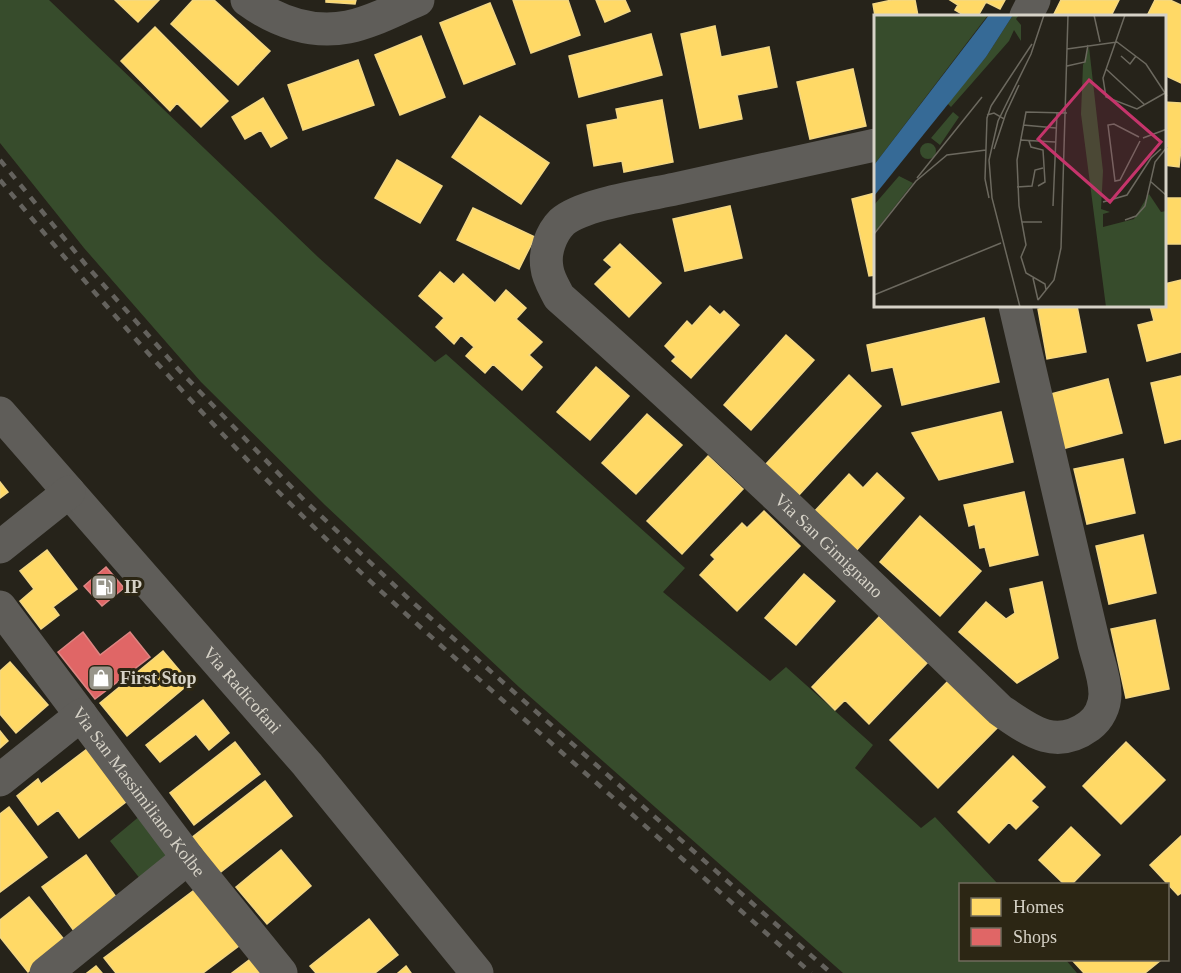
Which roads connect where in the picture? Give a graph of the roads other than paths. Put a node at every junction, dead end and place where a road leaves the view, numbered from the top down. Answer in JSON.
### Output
{"nodes":[{"id":1,"x":247,"y":0,"type":"edge"},
{"id":2,"x":418,"y":0,"type":"edge"},
{"id":3,"x":1034,"y":0,"type":"edge"},
{"id":4,"x":1026,"y":15,"type":"edge"},
{"id":5,"x":874,"y":145,"type":"edge"},
{"id":6,"x":1015,"y":308,"type":"edge"},
{"id":7,"x":0,"y":413,"type":"edge"},
{"id":8,"x":69,"y":492,"type":"junction"},
{"id":9,"x":0,"y":547,"type":"edge"},
{"id":10,"x":0,"y":606,"type":"edge"},
{"id":11,"x":81,"y":715,"type":"junction"},
{"id":12,"x":0,"y":780,"type":"edge"},
{"id":13,"x":188,"y":858,"type":"junction"},
{"id":14,"x":46,"y":973,"type":"edge"},
{"id":15,"x":281,"y":973,"type":"edge"},
{"id":16,"x":477,"y":973,"type":"edge"}],
"edges":[{"from":1,"to":2,"type":"street"},
{"from":3,"to":4,"type":"street"},
{"from":5,"to":6,"type":"street","name":"Via San Gimignano"},
{"from":7,"to":8,"type":"street","name":"Via Radicofani"},
{"from":8,"to":9,"type":"street"},
{"from":8,"to":16,"type":"street","name":"Via Radicofani"},
{"from":10,"to":11,"type":"street","name":"Via San Massimiliano Kolbe"},
{"from":11,"to":12,"type":"street"},
{"from":11,"to":13,"type":"street","name":"Via San Massimiliano Kolbe"},
{"from":13,"to":14,"type":"street"},
{"from":13,"to":15,"type":"street","name":"Via San Massimiliano Kolbe"}]}
